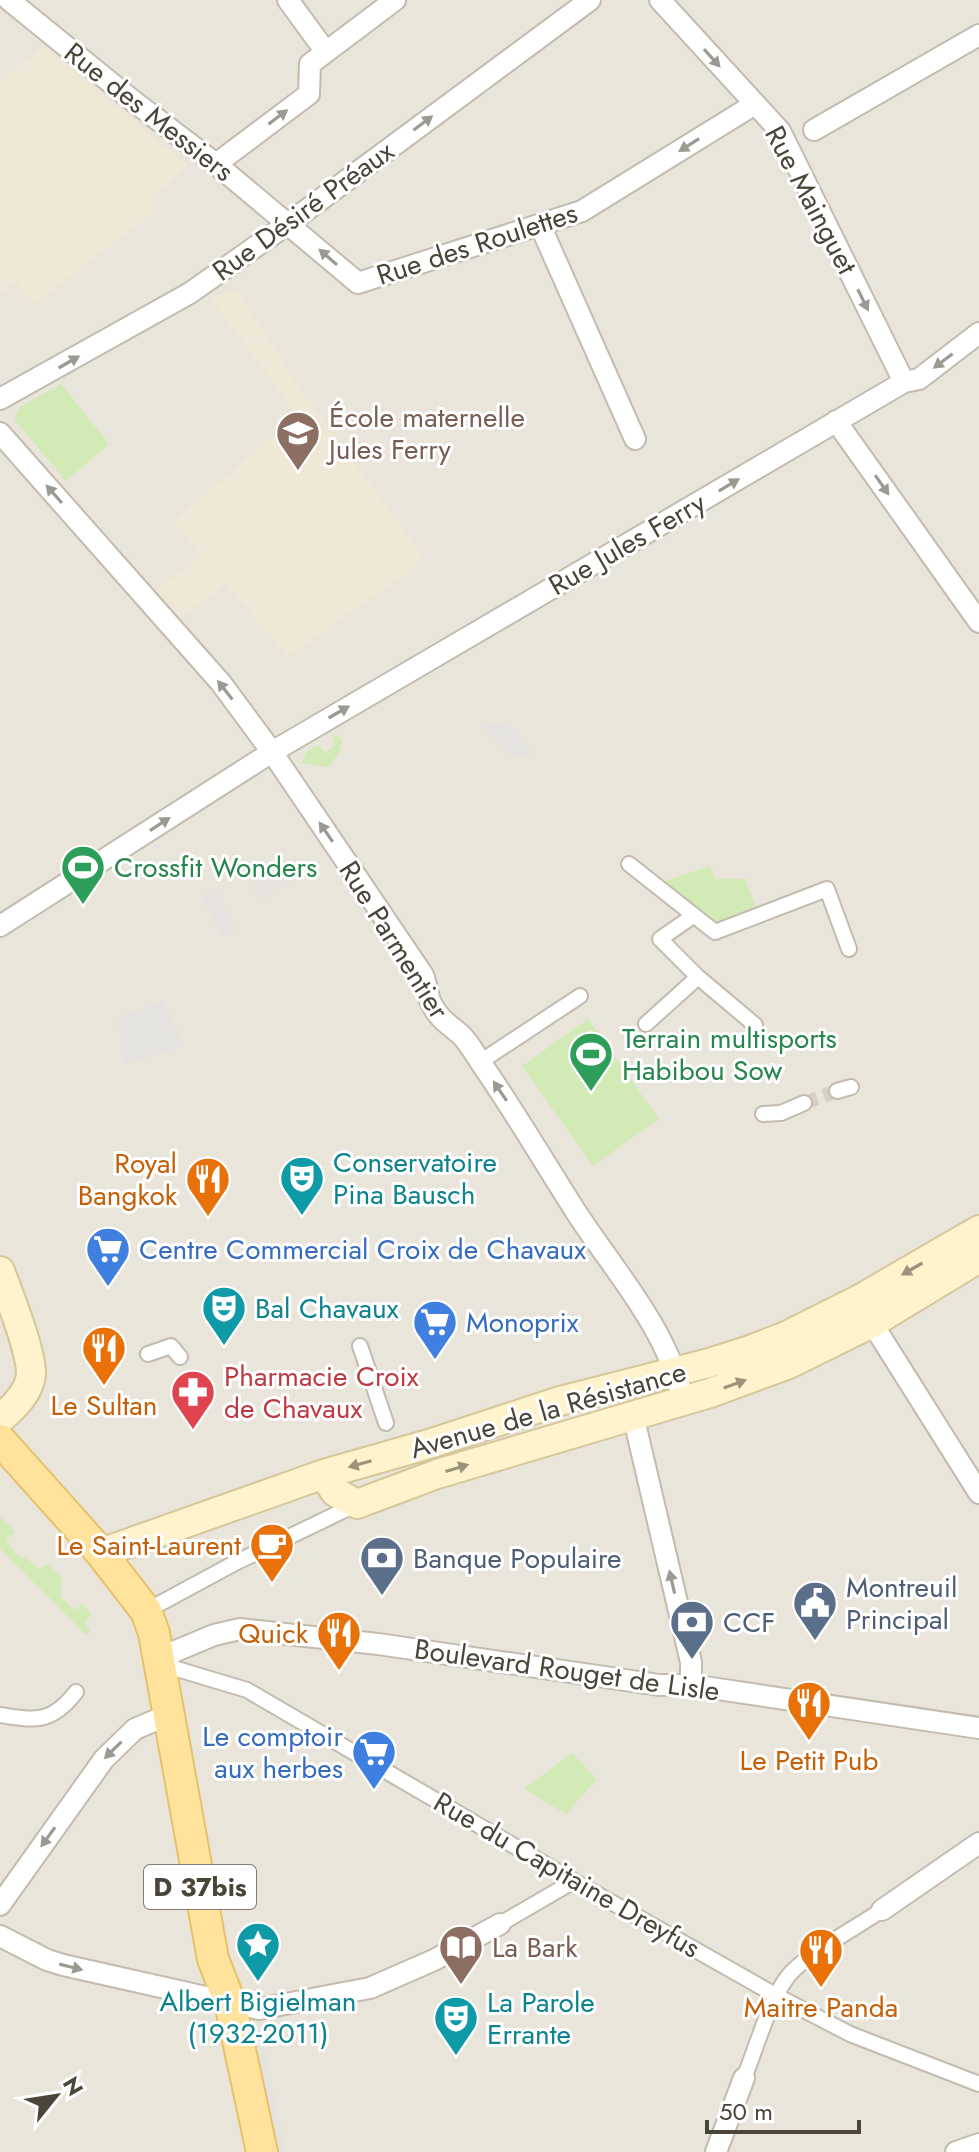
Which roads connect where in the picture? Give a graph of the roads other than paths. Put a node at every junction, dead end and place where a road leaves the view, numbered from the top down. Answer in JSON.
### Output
{"nodes":[{"id":1,"x":9,"y":0,"type":"edge"},
{"id":2,"x":288,"y":0,"type":"edge"},
{"id":3,"x":395,"y":0,"type":"edge"},
{"id":4,"x":660,"y":0,"type":"edge"},
{"id":5,"x":576,"y":4,"type":"edge"},
{"id":6,"x":979,"y":35,"type":"edge"},
{"id":7,"x":326,"y":52,"type":"junction"},
{"id":8,"x":755,"y":104,"type":"junction"},
{"id":9,"x":814,"y":130,"type":"dead end"},
{"id":10,"x":216,"y":164,"type":"junction"},
{"id":11,"x":289,"y":223,"type":"junction"},
{"id":12,"x":540,"y":225,"type":"junction"},
{"id":13,"x":979,"y":333,"type":"edge"},
{"id":14,"x":904,"y":382,"type":"junction"},
{"id":15,"x":0,"y":399,"type":"edge"},
{"id":16,"x":836,"y":421,"type":"junction"},
{"id":17,"x":0,"y":433,"type":"edge"},
{"id":18,"x":635,"y":439,"type":"dead end"},
{"id":19,"x":975,"y":608,"type":"edge"},
{"id":20,"x":272,"y":752,"type":"junction"},
{"id":21,"x":629,"y":864,"type":"dead end"},
{"id":22,"x":693,"y":916,"type":"junction"},
{"id":23,"x":0,"y":926,"type":"edge"},
{"id":24,"x":849,"y":949,"type":"dead end"},
{"id":25,"x":698,"y":977,"type":"junction"},
{"id":26,"x":580,"y":996,"type":"dead end"},
{"id":27,"x":646,"y":1024,"type":"dead end"},
{"id":28,"x":755,"y":1025,"type":"dead end"},
{"id":29,"x":480,"y":1062,"type":"junction"},
{"id":30,"x":804,"y":1103,"type":"tunnel mouth"},
{"id":31,"x":763,"y":1114,"type":"dead end"},
{"id":32,"x":979,"y":1230,"type":"edge"},
{"id":33,"x":979,"y":1258,"type":"edge"},
{"id":34,"x":0,"y":1271,"type":"edge"},
{"id":35,"x":872,"y":1323,"type":"junction"},
{"id":36,"x":360,"y":1346,"type":"dead end"},
{"id":37,"x":148,"y":1354,"type":"dead end"},
{"id":38,"x":180,"y":1357,"type":"dead end"},
{"id":39,"x":677,"y":1371,"type":"junction"},
{"id":40,"x":683,"y":1400,"type":"junction"},
{"id":41,"x":633,"y":1415,"type":"junction"},
{"id":42,"x":0,"y":1419,"type":"edge"},
{"id":43,"x":386,"y":1423,"type":"dead end"},
{"id":44,"x":0,"y":1440,"type":"edge"},
{"id":45,"x":324,"y":1474,"type":"junction"},
{"id":46,"x":979,"y":1493,"type":"edge"},
{"id":47,"x":357,"y":1504,"type":"junction"},
{"id":48,"x":101,"y":1553,"type":"junction"},
{"id":49,"x":146,"y":1611,"type":"junction"},
{"id":50,"x":159,"y":1658,"type":"junction"},
{"id":51,"x":691,"y":1685,"type":"junction"},
{"id":52,"x":76,"y":1692,"type":"dead end"},
{"id":53,"x":170,"y":1714,"type":"junction"},
{"id":54,"x":0,"y":1715,"type":"edge"},
{"id":55,"x":979,"y":1728,"type":"edge"},
{"id":56,"x":979,"y":1843,"type":"edge"},
{"id":57,"x":574,"y":1881,"type":"junction"},
{"id":58,"x":0,"y":1905,"type":"edge"},
{"id":59,"x":882,"y":1910,"type":"joint"},
{"id":60,"x":500,"y":1924,"type":"joint"},
{"id":61,"x":0,"y":1936,"type":"edge"},
{"id":62,"x":777,"y":1996,"type":"junction"},
{"id":63,"x":230,"y":2003,"type":"junction"},
{"id":64,"x":744,"y":2078,"type":"joint"},
{"id":65,"x":979,"y":2084,"type":"edge"},
{"id":66,"x":979,"y":2144,"type":"edge"},
{"id":67,"x":262,"y":2152,"type":"edge"},
{"id":68,"x":716,"y":2152,"type":"edge"},
{"id":69,"x":956,"y":2152,"type":"edge"}],
"edges":[{"from":1,"to":10,"type":"street","name":"Rue des Messiers"},
{"from":2,"to":7,"type":"street"},
{"from":3,"to":7,"type":"street"},
{"from":4,"to":8,"type":"street","name":"Rue Mainguet","one_way":true},
{"from":11,"to":5,"type":"street","name":"Rue Désiré Préaux","one_way":true},
{"from":6,"to":9,"type":"street"},
{"from":10,"to":7,"type":"street","one_way":true},
{"from":8,"to":12,"type":"street","name":"Rue des Roulettes","one_way":true},
{"from":8,"to":14,"type":"street","name":"Rue Mainguet","one_way":true},
{"from":10,"to":11,"type":"street","name":"Rue des Messiers"},
{"from":12,"to":11,"type":"street","name":"Rue des Roulettes","one_way":true},
{"from":15,"to":11,"type":"street","name":"Rue Désiré Préaux","one_way":true},
{"from":12,"to":18,"type":"street"},
{"from":13,"to":14,"type":"street","name":"Rue Jules Ferry","one_way":true},
{"from":14,"to":16,"type":"street","name":"Rue Jules Ferry"},
{"from":16,"to":19,"type":"street","one_way":true},
{"from":20,"to":16,"type":"street","name":"Rue Jules Ferry","one_way":true},
{"from":20,"to":17,"type":"street","name":"Rue Parmentier","one_way":true},
{"from":23,"to":20,"type":"street","name":"Rue Jules Ferry","one_way":true},
{"from":29,"to":20,"type":"street","name":"Rue Parmentier","one_way":true},
{"from":21,"to":22,"type":"street"},
{"from":22,"to":24,"type":"street"},
{"from":22,"to":25,"type":"street"},
{"from":25,"to":27,"type":"street"},
{"from":25,"to":28,"type":"street"},
{"from":26,"to":29,"type":"street"},
{"from":39,"to":29,"type":"street","name":"Rue Parmentier","one_way":true},
{"from":30,"to":31,"type":"street"},
{"from":32,"to":39,"type":"main road","name":"Avenue de la Résistance","one_way":true},
{"from":33,"to":35,"type":"main road","name":"Avenue de la Résistance"},
{"from":34,"to":42,"type":"main road"},
{"from":40,"to":35,"type":"main road","name":"Avenue de la Résistance","one_way":true},
{"from":35,"to":46,"type":"street"},
{"from":36,"to":43,"type":"street"},
{"from":37,"to":38,"type":"street"},
{"from":39,"to":40,"type":"street","name":"Rue Parmentier"},
{"from":39,"to":45,"type":"main road","name":"Avenue de la Résistance","one_way":true},
{"from":40,"to":41,"type":"main road","name":"Avenue de la Résistance"},
{"from":47,"to":41,"type":"main road","name":"Avenue de la Résistance","one_way":true},
{"from":51,"to":41,"type":"street","one_way":true},
{"from":44,"to":48,"type":"main road"},
{"from":45,"to":47,"type":"main road"},
{"from":45,"to":48,"type":"main road","name":"Avenue de la Résistance"},
{"from":47,"to":49,"type":"street","name":"Avenue de la Résistance"},
{"from":48,"to":49,"type":"main road"},
{"from":49,"to":50,"type":"main road"},
{"from":50,"to":51,"type":"street","name":"Boulevard Rouget de Lisle"},
{"from":50,"to":53,"type":"main road","number":"D 37bis"},
{"from":50,"to":57,"type":"street","name":"Rue du Capitaine Dreyfus"},
{"from":51,"to":55,"type":"street","name":"Boulevard Rouget de Lisle"},
{"from":52,"to":54,"type":"street"},
{"from":53,"to":58,"type":"street","one_way":true},
{"from":53,"to":63,"type":"main road","number":"D 37bis"},
{"from":56,"to":59,"type":"street"},
{"from":57,"to":60,"type":"street"},
{"from":57,"to":62,"type":"street","name":"Rue du Capitaine Dreyfus"},
{"from":59,"to":62,"type":"street"},
{"from":60,"to":63,"type":"street"},
{"from":61,"to":63,"type":"street","one_way":true},
{"from":62,"to":64,"type":"street"},
{"from":62,"to":65,"type":"street","name":"Rue du Capitaine Dreyfus"},
{"from":63,"to":67,"type":"main road","number":"D 37bis"},
{"from":64,"to":68,"type":"street"},
{"from":66,"to":69,"type":"street"}]}
